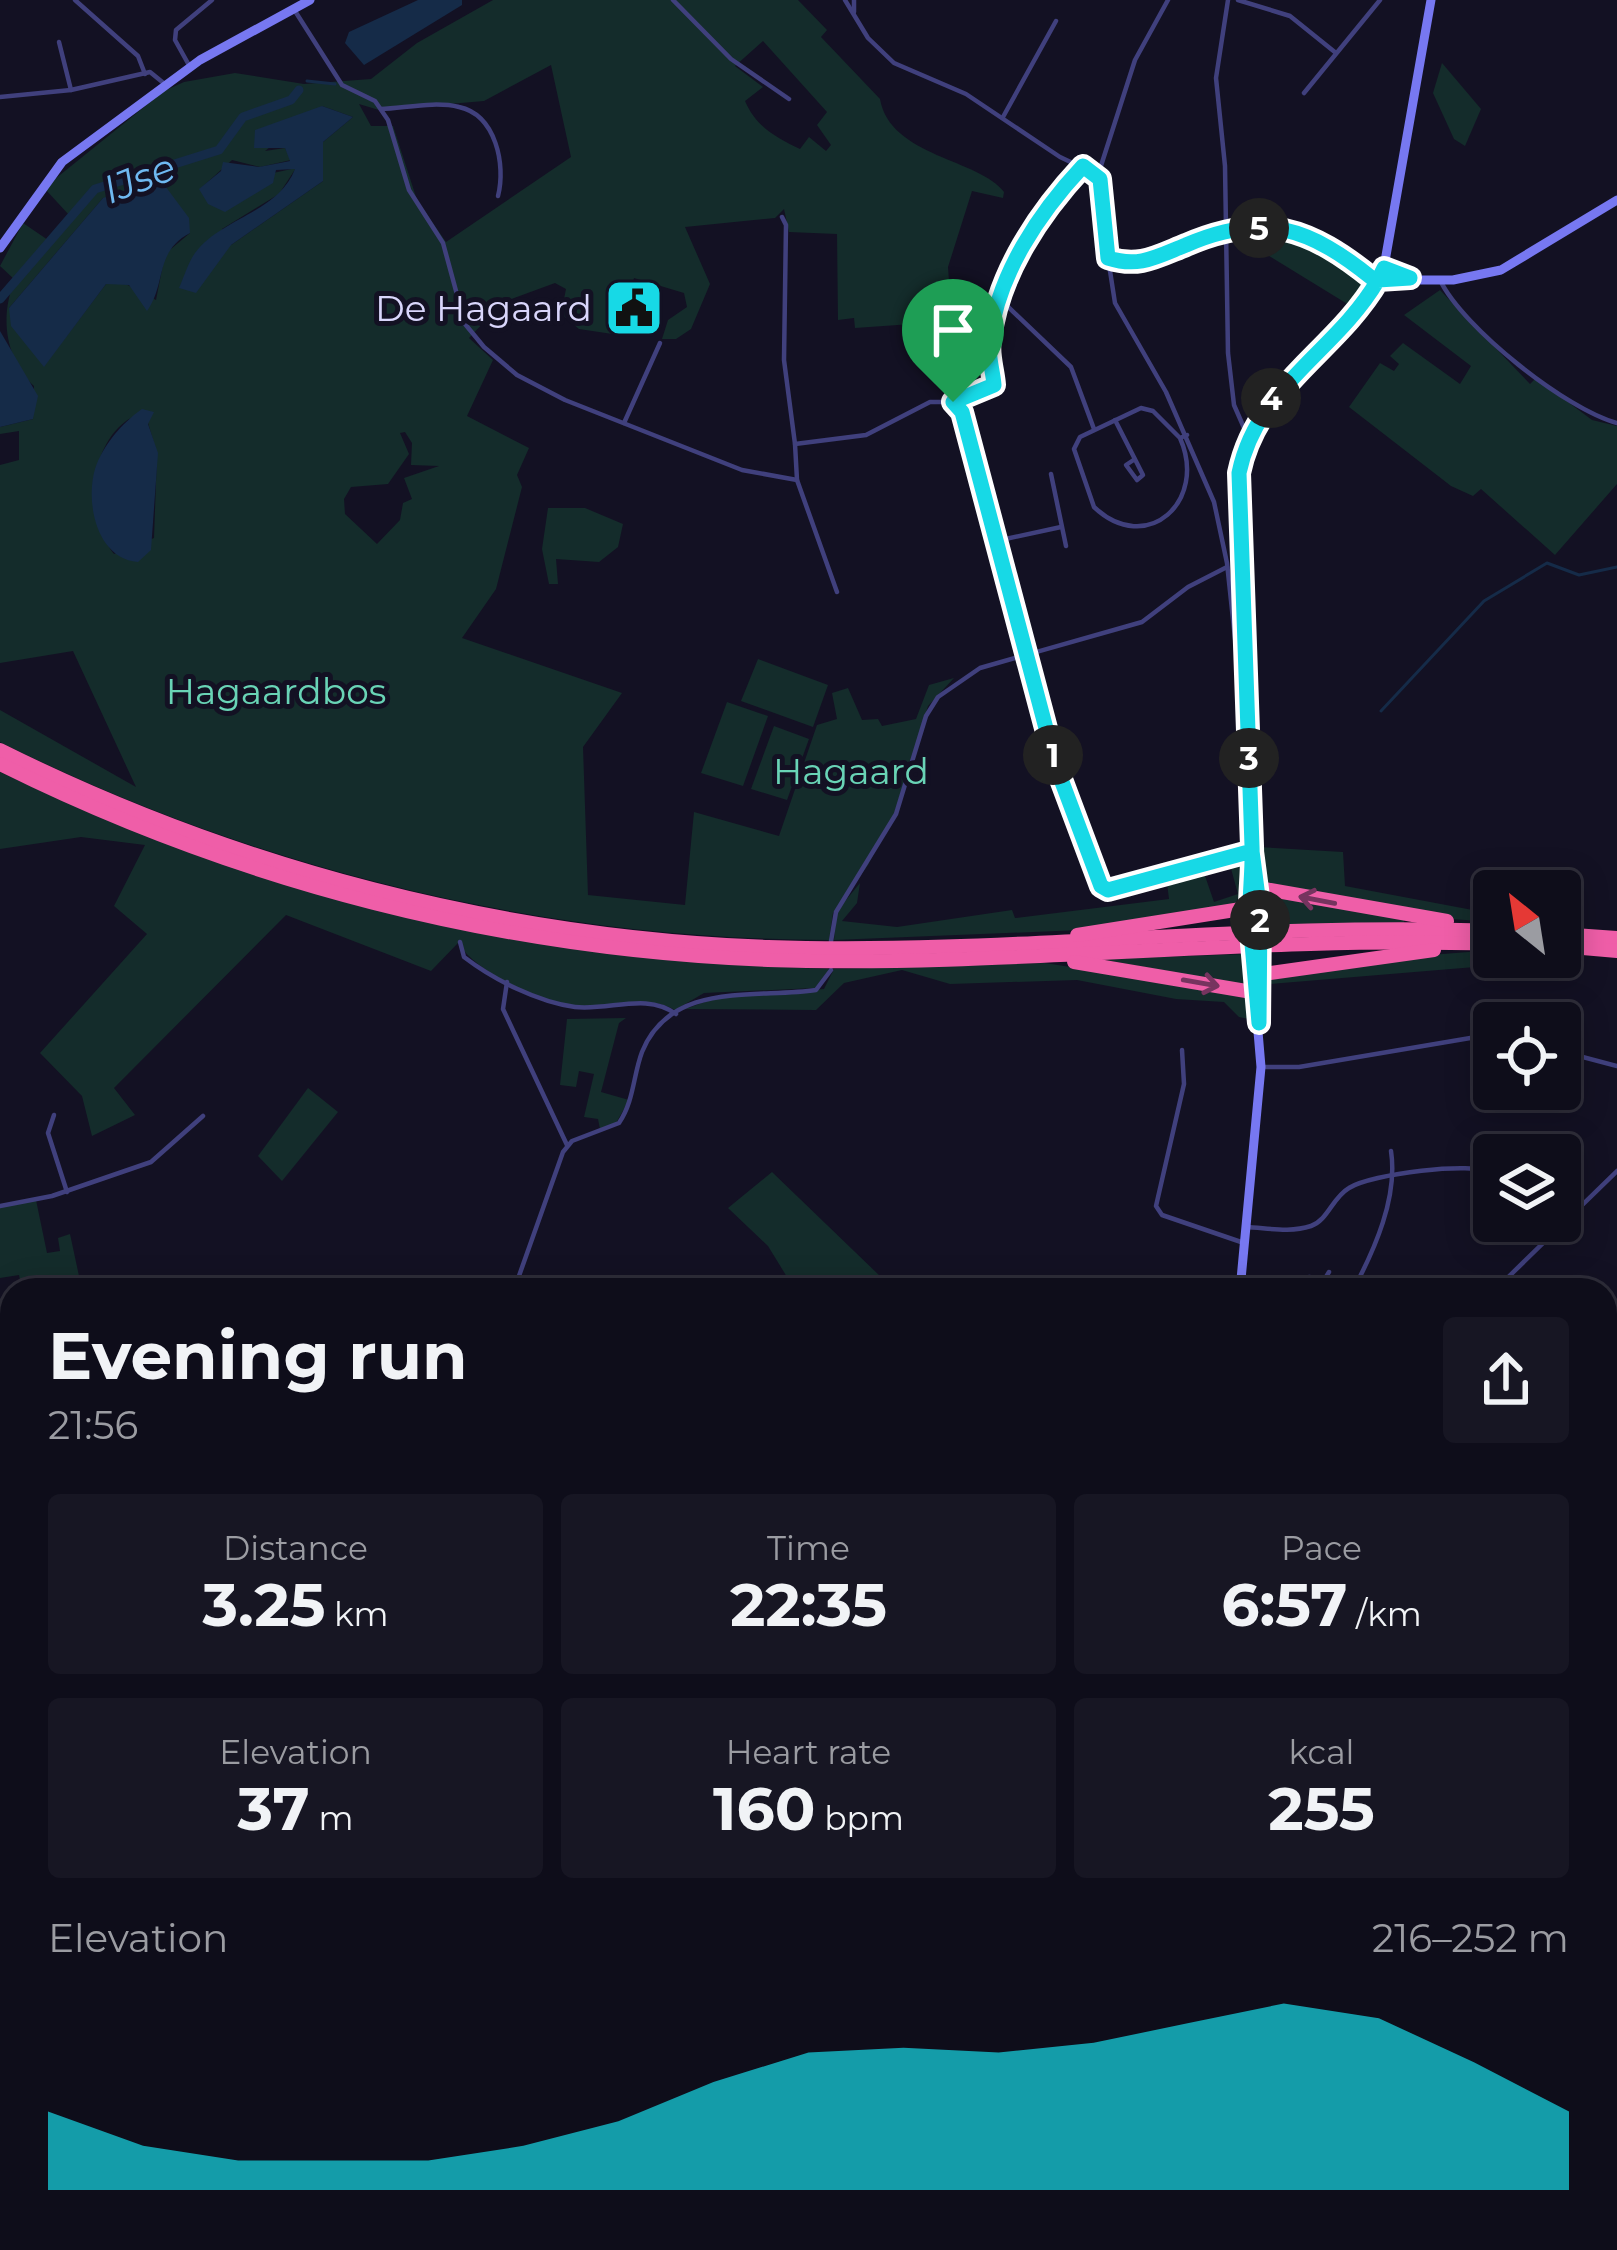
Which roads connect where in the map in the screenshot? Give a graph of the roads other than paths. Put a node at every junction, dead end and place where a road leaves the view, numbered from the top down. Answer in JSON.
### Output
{"nodes":[{"id":1,"x":75,"y":0,"type":"edge"},
{"id":2,"x":212,"y":0,"type":"edge"},
{"id":3,"x":310,"y":0,"type":"edge"},
{"id":4,"x":673,"y":0,"type":"edge"},
{"id":5,"x":845,"y":0,"type":"edge"},
{"id":6,"x":854,"y":0,"type":"edge"},
{"id":7,"x":1168,"y":0,"type":"edge"},
{"id":8,"x":1228,"y":0,"type":"edge"},
{"id":9,"x":1238,"y":0,"type":"edge"},
{"id":10,"x":1431,"y":0,"type":"edge"},
{"id":11,"x":1376,"y":2,"type":"edge"},
{"id":12,"x":295,"y":11,"type":"junction"},
{"id":13,"x":854,"y":12,"type":"junction"},
{"id":14,"x":1056,"y":21,"type":"dead end"},
{"id":15,"x":59,"y":42,"type":"dead end"},
{"id":16,"x":1336,"y":53,"type":"junction"},
{"id":17,"x":190,"y":67,"type":"junction"},
{"id":18,"x":145,"y":74,"type":"junction"},
{"id":19,"x":166,"y":85,"type":"junction"},
{"id":20,"x":71,"y":91,"type":"junction"},
{"id":21,"x":1304,"y":93,"type":"dead end"},
{"id":22,"x":0,"y":98,"type":"edge"},
{"id":23,"x":789,"y":99,"type":"dead end"},
{"id":24,"x":381,"y":109,"type":"junction"},
{"id":25,"x":1003,"y":117,"type":"junction"},
{"id":26,"x":1083,"y":166,"type":"junction"},
{"id":27,"x":1098,"y":175,"type":"junction"},
{"id":28,"x":498,"y":196,"type":"dead end"},
{"id":29,"x":1617,"y":200,"type":"edge"},
{"id":30,"x":782,"y":217,"type":"dead end"},
{"id":31,"x":1226,"y":230,"type":"junction"},
{"id":32,"x":0,"y":248,"type":"edge"},
{"id":33,"x":1108,"y":258,"type":"junction"},
{"id":34,"x":1384,"y":268,"type":"junction"},
{"id":35,"x":1410,"y":278,"type":"junction"},
{"id":36,"x":1378,"y":280,"type":"junction"},
{"id":37,"x":1440,"y":280,"type":"junction"},
{"id":38,"x":1002,"y":301,"type":"junction"},
{"id":39,"x":660,"y":343,"type":"dead end"},
{"id":40,"x":953,"y":402,"type":"junction"},
{"id":41,"x":1115,"y":420,"type":"junction"},
{"id":42,"x":625,"y":423,"type":"junction"},
{"id":43,"x":1617,"y":423,"type":"edge"},
{"id":44,"x":1094,"y":429,"type":"junction"},
{"id":45,"x":1248,"y":436,"type":"junction"},
{"id":46,"x":1185,"y":440,"type":"junction"},
{"id":47,"x":795,"y":444,"type":"junction"},
{"id":48,"x":1135,"y":459,"type":"dead end"},
{"id":49,"x":1051,"y":474,"type":"dead end"},
{"id":50,"x":797,"y":480,"type":"junction"},
{"id":51,"x":1062,"y":527,"type":"junction"},
{"id":52,"x":1240,"y":536,"type":"junction"},
{"id":53,"x":1223,"y":538,"type":"junction"},
{"id":54,"x":996,"y":541,"type":"junction"},
{"id":55,"x":1066,"y":546,"type":"dead end"},
{"id":56,"x":1227,"y":567,"type":"junction"},
{"id":57,"x":837,"y":592,"type":"dead end"},
{"id":58,"x":1026,"y":656,"type":"junction"},
{"id":59,"x":1247,"y":699,"type":"junction"},
{"id":60,"x":0,"y":750,"type":"edge"},
{"id":61,"x":0,"y":764,"type":"edge"},
{"id":62,"x":1253,"y":856,"type":"junction"},
{"id":63,"x":1256,"y":904,"type":"junction"},
{"id":64,"x":1231,"y":910,"type":"junction"},
{"id":65,"x":1473,"y":924,"type":"edge"},
{"id":66,"x":1473,"y":933,"type":"edge"},
{"id":67,"x":1581,"y":935,"type":"edge"},
{"id":68,"x":1464,"y":936,"type":"junction"},
{"id":69,"x":1473,"y":938,"type":"edge"},
{"id":70,"x":1617,"y":938,"type":"edge"},
{"id":71,"x":831,"y":940,"type":"dead end"},
{"id":72,"x":1065,"y":941,"type":"junction"},
{"id":73,"x":460,"y":942,"type":"dead end"},
{"id":74,"x":1581,"y":948,"type":"edge"},
{"id":75,"x":1617,"y":951,"type":"edge"},
{"id":76,"x":1021,"y":956,"type":"junction"},
{"id":77,"x":831,"y":970,"type":"dead end"},
{"id":78,"x":1256,"y":978,"type":"junction"},
{"id":79,"x":507,"y":982,"type":"junction"},
{"id":80,"x":676,"y":1014,"type":"junction"},
{"id":81,"x":1473,"y":1038,"type":"edge"},
{"id":82,"x":1182,"y":1050,"type":"dead end"},
{"id":83,"x":1581,"y":1057,"type":"edge"},
{"id":84,"x":1617,"y":1066,"type":"edge"},
{"id":85,"x":1261,"y":1067,"type":"junction"},
{"id":86,"x":54,"y":1115,"type":"dead end"},
{"id":87,"x":203,"y":1116,"type":"dead end"},
{"id":88,"x":567,"y":1145,"type":"junction"},
{"id":89,"x":1391,"y":1150,"type":"dead end"},
{"id":90,"x":1473,"y":1167,"type":"edge"},
{"id":91,"x":1617,"y":1171,"type":"edge"},
{"id":92,"x":1395,"y":1176,"type":"junction"},
{"id":93,"x":67,"y":1192,"type":"junction"},
{"id":94,"x":0,"y":1206,"type":"edge"},
{"id":95,"x":1581,"y":1207,"type":"edge"},
{"id":96,"x":1246,"y":1227,"type":"junction"},
{"id":97,"x":1545,"y":1242,"type":"edge"},
{"id":98,"x":1244,"y":1243,"type":"junction"},
{"id":99,"x":1329,"y":1272,"type":"dead end"},
{"id":100,"x":1310,"y":1277,"type":"dead end"},
{"id":101,"x":518,"y":1278,"type":"edge"},
{"id":102,"x":1241,"y":1278,"type":"edge"},
{"id":103,"x":1317,"y":1278,"type":"edge"},
{"id":104,"x":1325,"y":1278,"type":"edge"},
{"id":105,"x":1359,"y":1278,"type":"edge"},
{"id":106,"x":1508,"y":1278,"type":"edge"}],
"edges":[{"from":1,"to":18,"type":"street"},
{"from":2,"to":17,"type":"street"},
{"from":3,"to":12,"type":"main road"},
{"from":4,"to":23,"type":"street"},
{"from":5,"to":13,"type":"street"},
{"from":6,"to":13,"type":"street"},
{"from":7,"to":27,"type":"street"},
{"from":8,"to":31,"type":"street"},
{"from":9,"to":16,"type":"street"},
{"from":10,"to":34,"type":"main road"},
{"from":11,"to":16,"type":"street"},
{"from":12,"to":17,"type":"main road"},
{"from":12,"to":24,"type":"street"},
{"from":13,"to":25,"type":"street"},
{"from":14,"to":25,"type":"street"},
{"from":15,"to":20,"type":"street"},
{"from":16,"to":21,"type":"street"},
{"from":17,"to":19,"type":"main road"},
{"from":18,"to":19,"type":"street"},
{"from":18,"to":20,"type":"street"},
{"from":19,"to":32,"type":"main road"},
{"from":20,"to":22,"type":"street"},
{"from":24,"to":28,"type":"street"},
{"from":24,"to":42,"type":"street"},
{"from":25,"to":26,"type":"street"},
{"from":26,"to":27,"type":"street"},
{"from":26,"to":38,"type":"street"},
{"from":27,"to":33,"type":"street"},
{"from":29,"to":37,"type":"main road"},
{"from":30,"to":47,"type":"street"},
{"from":31,"to":33,"type":"street"},
{"from":31,"to":36,"type":"street"},
{"from":31,"to":45,"type":"street"},
{"from":33,"to":46,"type":"street"},
{"from":34,"to":35,"type":"main road"},
{"from":34,"to":36,"type":"main road"},
{"from":35,"to":36,"type":"main road"},
{"from":35,"to":37,"type":"main road"},
{"from":36,"to":45,"type":"main road"},
{"from":37,"to":43,"type":"street"},
{"from":38,"to":40,"type":"street"},
{"from":38,"to":44,"type":"street"},
{"from":39,"to":42,"type":"street"},
{"from":40,"to":47,"type":"street"},
{"from":40,"to":54,"type":"street"},
{"from":41,"to":44,"type":"street"},
{"from":41,"to":46,"type":"street"},
{"from":41,"to":48,"type":"street"},
{"from":42,"to":50,"type":"street"},
{"from":44,"to":46,"type":"street"},
{"from":45,"to":52,"type":"main road"},
{"from":46,"to":53,"type":"street"},
{"from":47,"to":50,"type":"street"},
{"from":49,"to":51,"type":"street"},
{"from":50,"to":57,"type":"street"},
{"from":51,"to":54,"type":"street"},
{"from":51,"to":55,"type":"street"},
{"from":52,"to":53,"type":"street"},
{"from":52,"to":59,"type":"main road"},
{"from":53,"to":56,"type":"street"},
{"from":54,"to":58,"type":"street"},
{"from":56,"to":58,"type":"street"},
{"from":56,"to":59,"type":"street"},
{"from":58,"to":62,"type":"street"},
{"from":58,"to":71,"type":"street"},
{"from":59,"to":62,"type":"main road"},
{"from":60,"to":72,"type":"highway"},
{"from":61,"to":76,"type":"highway"},
{"from":62,"to":63,"type":"main road"},
{"from":63,"to":64,"type":"highway"},
{"from":63,"to":64,"type":"highway"},
{"from":65,"to":63,"type":"highway","one_way":true},
{"from":63,"to":78,"type":"main road","bridge":true},
{"from":64,"to":72,"type":"highway"},
{"from":66,"to":68,"type":"highway"},
{"from":67,"to":70,"type":"highway"},
{"from":68,"to":69,"type":"highway"},
{"from":68,"to":72,"type":"highway"},
{"from":68,"to":76,"type":"highway"},
{"from":68,"to":78,"type":"highway"},
{"from":73,"to":79,"type":"street"},
{"from":74,"to":75,"type":"highway"},
{"from":76,"to":78,"type":"highway","one_way":true},
{"from":77,"to":80,"type":"street"},
{"from":78,"to":85,"type":"main road"},
{"from":79,"to":80,"type":"street"},
{"from":79,"to":88,"type":"street"},
{"from":80,"to":88,"type":"street"},
{"from":81,"to":85,"type":"street"},
{"from":82,"to":98,"type":"street"},
{"from":83,"to":84,"type":"street"},
{"from":85,"to":96,"type":"main road"},
{"from":86,"to":93,"type":"street"},
{"from":87,"to":93,"type":"street"},
{"from":88,"to":101,"type":"street"},
{"from":89,"to":92,"type":"street"},
{"from":90,"to":92,"type":"street"},
{"from":91,"to":95,"type":"street"},
{"from":92,"to":96,"type":"street"},
{"from":92,"to":105,"type":"street"},
{"from":93,"to":94,"type":"street"},
{"from":96,"to":98,"type":"main road"},
{"from":97,"to":106,"type":"street"},
{"from":98,"to":102,"type":"main road"},
{"from":99,"to":104,"type":"street"},
{"from":100,"to":103,"type":"street"}]}
